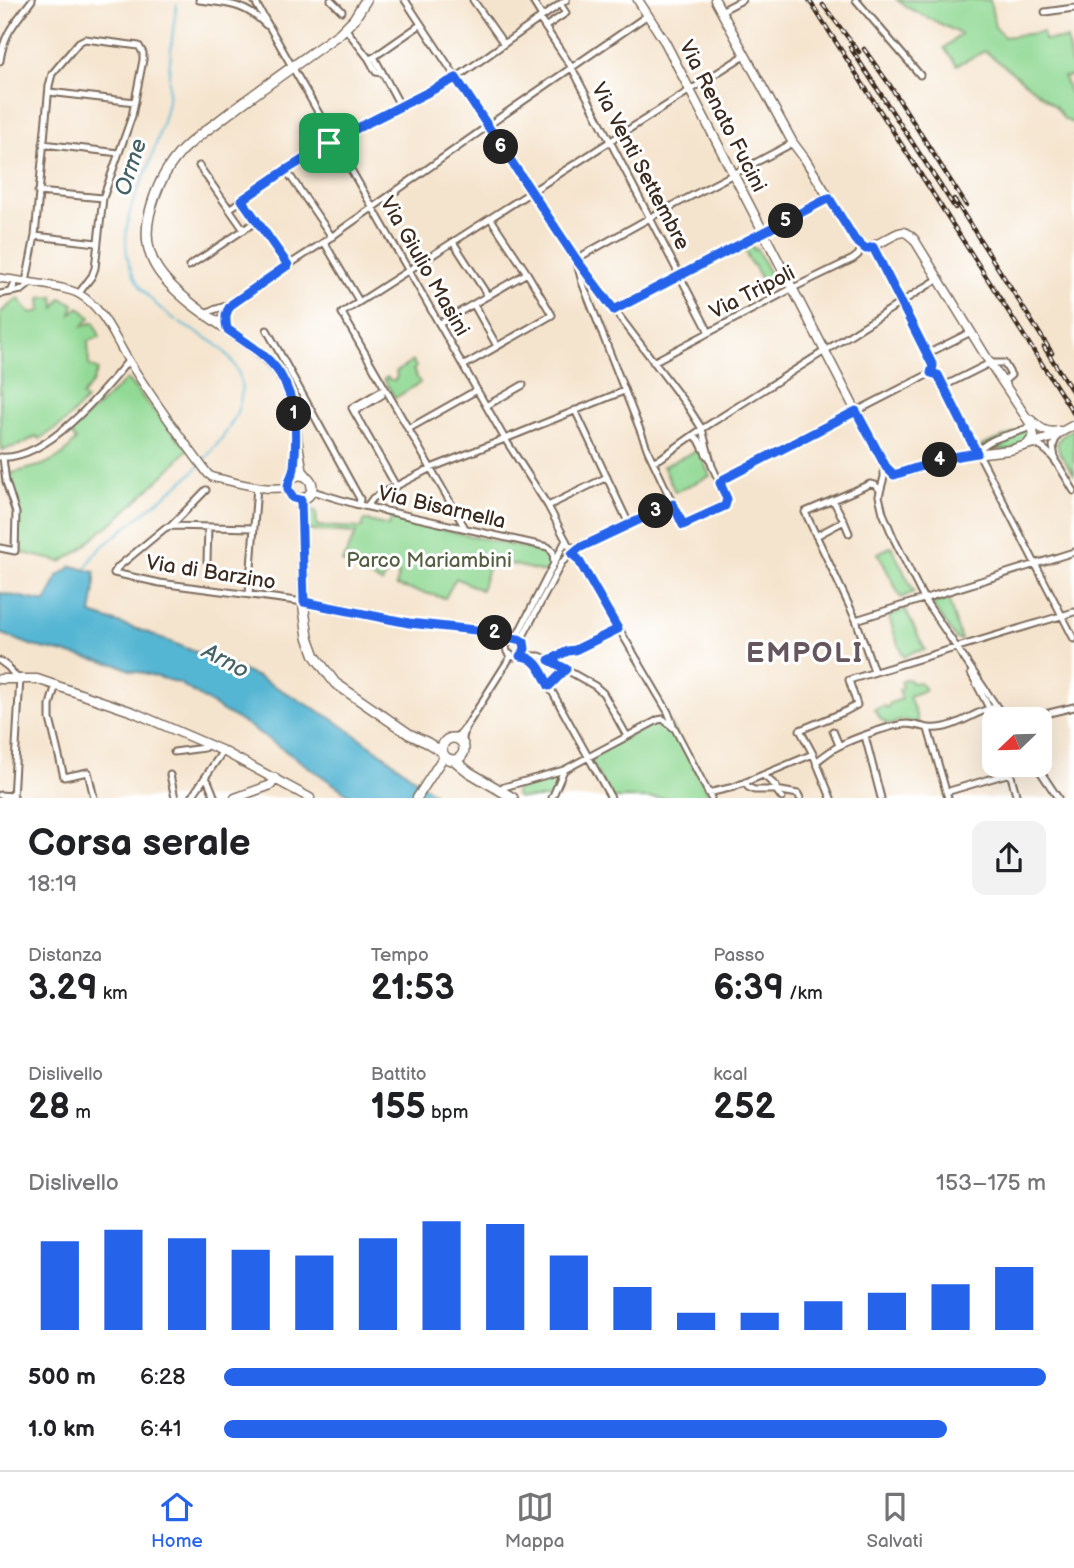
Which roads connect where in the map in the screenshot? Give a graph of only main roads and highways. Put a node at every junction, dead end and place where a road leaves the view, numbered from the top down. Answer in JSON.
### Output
{"nodes":[{"id":1,"x":638,"y":0,"type":"edge"},
{"id":2,"x":715,"y":0,"type":"edge"},
{"id":3,"x":365,"y":1,"type":"edge"},
{"id":4,"x":1025,"y":415,"type":"junction"},
{"id":5,"x":1066,"y":429,"type":"edge"},
{"id":6,"x":297,"y":441,"type":"junction"},
{"id":7,"x":1028,"y":445,"type":"junction"},
{"id":8,"x":308,"y":478,"type":"junction"},
{"id":9,"x":290,"y":483,"type":"junction"},
{"id":10,"x":301,"y":500,"type":"junction"},
{"id":11,"x":0,"y":679,"type":"edge"},
{"id":12,"x":417,"y":737,"type":"junction"},
{"id":13,"x":449,"y":739,"type":"junction"},
{"id":14,"x":450,"y":756,"type":"junction"},
{"id":15,"x":275,"y":778,"type":"junction"},
{"id":16,"x":235,"y":798,"type":"edge"},
{"id":17,"x":310,"y":798,"type":"edge"},
{"id":18,"x":419,"y":798,"type":"edge"},
{"id":19,"x":513,"y":798,"type":"edge"}],
"edges":[{"from":1,"to":7,"type":"main road","name":"Via Renato Fucini"},
{"from":2,"to":4,"type":"main road"},
{"from":3,"to":6,"type":"main road"},
{"from":4,"to":5,"type":"main road"},
{"from":4,"to":7,"type":"main road"},
{"from":5,"to":7,"type":"main road"},
{"from":6,"to":8,"type":"main road"},
{"from":6,"to":9,"type":"main road"},
{"from":8,"to":9,"type":"main road"},
{"from":8,"to":10,"type":"main road"},
{"from":9,"to":10,"type":"main road"},
{"from":10,"to":12,"type":"main road"},
{"from":11,"to":15,"type":"main road"},
{"from":12,"to":13,"type":"main road"},
{"from":12,"to":14,"type":"main road"},
{"from":13,"to":14,"type":"main road"},
{"from":13,"to":14,"type":"main road"},
{"from":14,"to":18,"type":"main road"},
{"from":14,"to":19,"type":"main road"},
{"from":15,"to":16,"type":"main road"},
{"from":15,"to":17,"type":"main road"}]}
